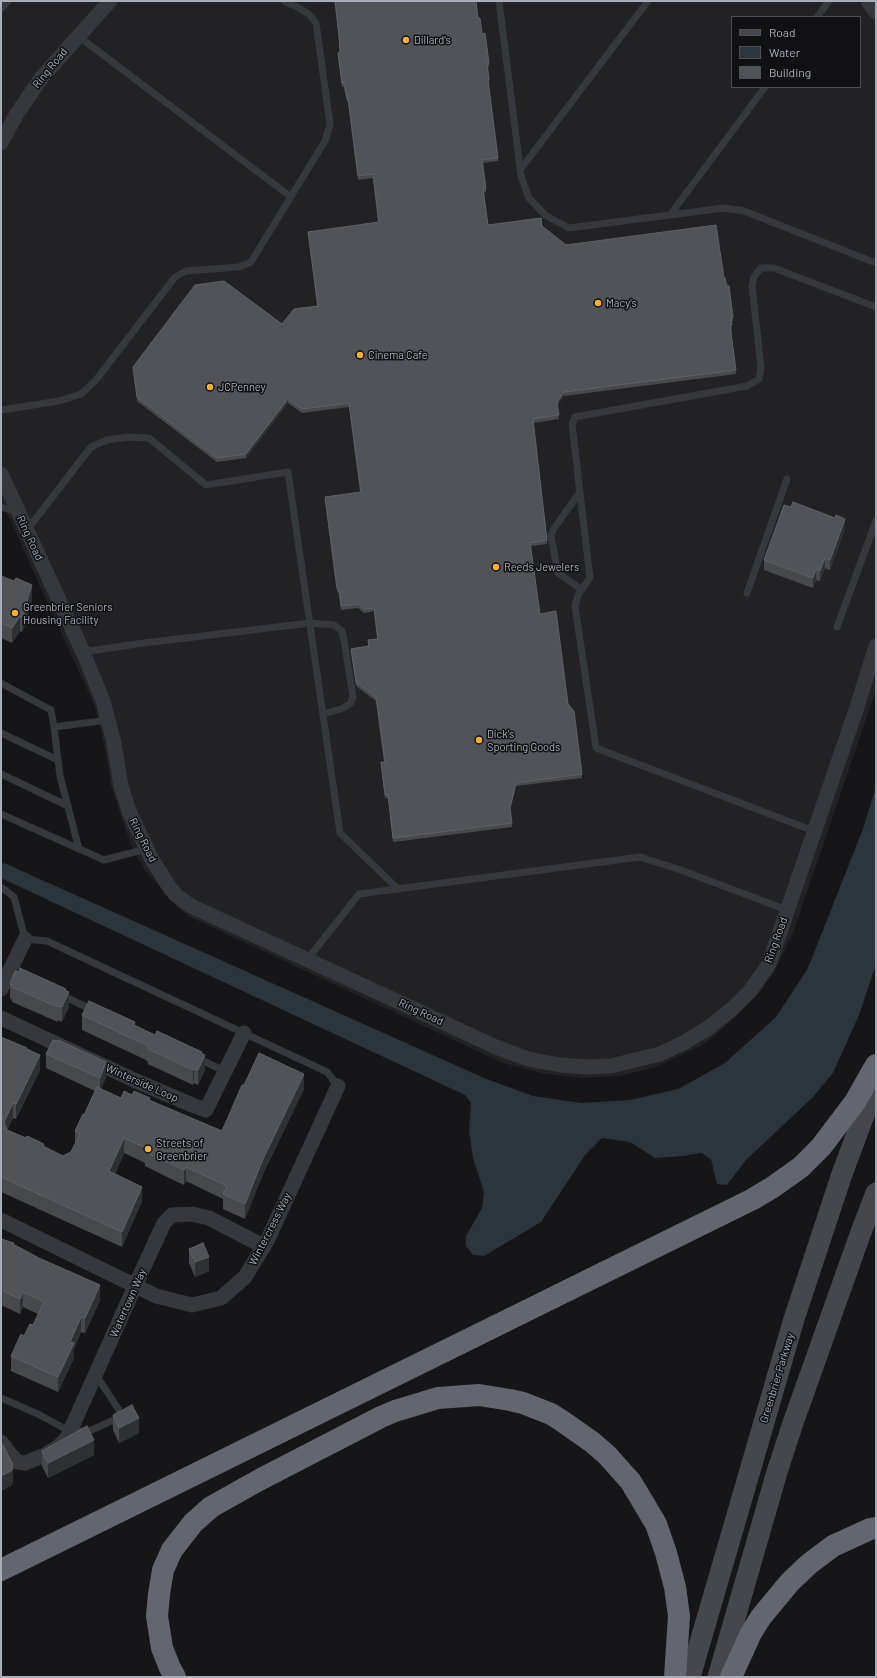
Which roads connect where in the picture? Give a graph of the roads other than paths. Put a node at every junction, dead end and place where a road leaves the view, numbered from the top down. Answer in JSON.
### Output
{"nodes":[{"id":1,"x":8,"y":1,"type":"edge"},
{"id":2,"x":110,"y":1,"type":"edge"},
{"id":3,"x":284,"y":1,"type":"edge"},
{"id":4,"x":499,"y":1,"type":"edge"},
{"id":5,"x":648,"y":1,"type":"edge"},
{"id":6,"x":868,"y":1,"type":"edge"},
{"id":7,"x":825,"y":2,"type":"edge"},
{"id":8,"x":1,"y":9,"type":"edge"},
{"id":9,"x":876,"y":12,"type":"edge"},
{"id":10,"x":818,"y":16,"type":"edge"},
{"id":11,"x":78,"y":36,"type":"junction"},
{"id":12,"x":764,"y":88,"type":"edge"},
{"id":13,"x":1,"y":143,"type":"edge"},
{"id":14,"x":520,"y":170,"type":"junction"},
{"id":15,"x":291,"y":197,"type":"junction"},
{"id":16,"x":670,"y":215,"type":"junction"},
{"id":17,"x":876,"y":263,"type":"edge"},
{"id":18,"x":876,"y":307,"type":"edge"},
{"id":19,"x":1,"y":410,"type":"edge"},
{"id":20,"x":1,"y":474,"type":"edge"},
{"id":21,"x":787,"y":479,"type":"dead end"},
{"id":22,"x":580,"y":492,"type":"junction"},
{"id":23,"x":1,"y":507,"type":"edge"},
{"id":24,"x":18,"y":512,"type":"junction"},
{"id":25,"x":876,"y":521,"type":"edge"},
{"id":26,"x":27,"y":531,"type":"junction"},
{"id":27,"x":582,"y":590,"type":"junction"},
{"id":28,"x":747,"y":593,"type":"dead end"},
{"id":29,"x":310,"y":623,"type":"junction"},
{"id":30,"x":837,"y":627,"type":"dead end"},
{"id":31,"x":876,"y":646,"type":"edge"},
{"id":32,"x":83,"y":652,"type":"junction"},
{"id":33,"x":1,"y":683,"type":"edge"},
{"id":34,"x":323,"y":714,"type":"junction"},
{"id":35,"x":108,"y":720,"type":"junction"},
{"id":36,"x":54,"y":727,"type":"junction"},
{"id":37,"x":1,"y":733,"type":"edge"},
{"id":38,"x":58,"y":760,"type":"junction"},
{"id":39,"x":1,"y":774,"type":"edge"},
{"id":40,"x":68,"y":806,"type":"junction"},
{"id":41,"x":1,"y":814,"type":"edge"},
{"id":42,"x":814,"y":832,"type":"junction"},
{"id":43,"x":79,"y":849,"type":"junction"},
{"id":44,"x":146,"y":849,"type":"junction"},
{"id":45,"x":1,"y":887,"type":"edge"},
{"id":46,"x":398,"y":889,"type":"junction"},
{"id":47,"x":787,"y":910,"type":"junction"},
{"id":48,"x":25,"y":940,"type":"junction"},
{"id":49,"x":307,"y":960,"type":"junction"},
{"id":50,"x":1,"y":989,"type":"edge"},
{"id":51,"x":52,"y":991,"type":"edge"},
{"id":52,"x":100,"y":1014,"type":"edge"},
{"id":53,"x":1,"y":1018,"type":"edge"},
{"id":54,"x":244,"y":1033,"type":"junction"},
{"id":55,"x":190,"y":1055,"type":"edge"},
{"id":56,"x":876,"y":1065,"type":"edge"},
{"id":57,"x":225,"y":1071,"type":"junction"},
{"id":58,"x":876,"y":1083,"type":"edge"},
{"id":59,"x":338,"y":1086,"type":"joint"},
{"id":60,"x":876,"y":1193,"type":"edge"},
{"id":61,"x":1,"y":1220,"type":"edge"},
{"id":62,"x":263,"y":1246,"type":"junction"},
{"id":63,"x":134,"y":1286,"type":"junction"},
{"id":64,"x":96,"y":1375,"type":"junction"},
{"id":65,"x":1,"y":1398,"type":"edge"},
{"id":66,"x":71,"y":1432,"type":"junction"},
{"id":67,"x":1,"y":1442,"type":"edge"},
{"id":68,"x":876,"y":1528,"type":"edge"},
{"id":69,"x":1,"y":1570,"type":"edge"},
{"id":70,"x":175,"y":1677,"type":"edge"},
{"id":71,"x":675,"y":1677,"type":"edge"},
{"id":72,"x":690,"y":1677,"type":"edge"},
{"id":73,"x":718,"y":1677,"type":"edge"},
{"id":74,"x":731,"y":1677,"type":"edge"}],
"edges":[{"from":1,"to":8,"type":"lane"},
{"from":2,"to":11,"type":"street","name":"Ring Road"},
{"from":3,"to":15,"type":"lane"},
{"from":4,"to":14,"type":"lane"},
{"from":5,"to":14,"type":"lane"},
{"from":6,"to":9,"type":"street"},
{"from":7,"to":10,"type":"lane"},
{"from":11,"to":13,"type":"street","name":"Ring Road"},
{"from":11,"to":15,"type":"lane"},
{"from":12,"to":16,"type":"lane"},
{"from":14,"to":16,"type":"lane"},
{"from":15,"to":19,"type":"lane"},
{"from":16,"to":17,"type":"lane"},
{"from":18,"to":22,"type":"lane"},
{"from":20,"to":24,"type":"street","name":"Ring Road"},
{"from":21,"to":28,"type":"lane"},
{"from":22,"to":27,"type":"lane"},
{"from":22,"to":27,"type":"lane"},
{"from":23,"to":24,"type":"lane"},
{"from":24,"to":26,"type":"street","name":"Ring Road"},
{"from":25,"to":30,"type":"lane"},
{"from":26,"to":29,"type":"lane"},
{"from":26,"to":32,"type":"street","name":"Ring Road"},
{"from":27,"to":42,"type":"lane"},
{"from":29,"to":32,"type":"lane"},
{"from":29,"to":34,"type":"lane"},
{"from":29,"to":34,"type":"lane"},
{"from":31,"to":42,"type":"street","name":"Ring Road"},
{"from":32,"to":35,"type":"street","name":"Ring Road"},
{"from":33,"to":36,"type":"lane"},
{"from":34,"to":46,"type":"lane"},
{"from":35,"to":36,"type":"lane"},
{"from":35,"to":44,"type":"street","name":"Ring Road"},
{"from":36,"to":38,"type":"lane"},
{"from":37,"to":38,"type":"lane"},
{"from":38,"to":40,"type":"lane"},
{"from":39,"to":40,"type":"lane"},
{"from":40,"to":43,"type":"lane"},
{"from":41,"to":43,"type":"lane"},
{"from":42,"to":47,"type":"street","name":"Ring Road"},
{"from":43,"to":44,"type":"lane"},
{"from":44,"to":49,"type":"street","name":"Ring Road"},
{"from":45,"to":48,"type":"lane"},
{"from":46,"to":47,"type":"lane"},
{"from":46,"to":49,"type":"lane"},
{"from":47,"to":49,"type":"street","name":"Ring Road"},
{"from":48,"to":50,"type":"street"},
{"from":48,"to":54,"type":"lane"},
{"from":51,"to":52,"type":"lane"},
{"from":53,"to":57,"type":"street","name":"Winterside Loop"},
{"from":54,"to":57,"type":"street","name":"Winterside Loop"},
{"from":54,"to":59,"type":"lane"},
{"from":55,"to":57,"type":"lane"},
{"from":56,"to":69,"type":"highway"},
{"from":58,"to":72,"type":"main road","name":"Greenbrier Parkway"},
{"from":59,"to":62,"type":"street","name":"Wintercress Way"},
{"from":60,"to":73,"type":"main road"},
{"from":61,"to":63,"type":"street","name":"Wintercress Way"},
{"from":62,"to":63,"type":"street","name":"Wintercress Way"},
{"from":62,"to":63,"type":"street","name":"Watertown Way"},
{"from":63,"to":64,"type":"street","name":"Watertown Way"},
{"from":64,"to":66,"type":"street","name":"Watertown Way"},
{"from":64,"to":66,"type":"lane"},
{"from":65,"to":66,"type":"lane"},
{"from":66,"to":67,"type":"street","name":"Watertown Way"},
{"from":68,"to":74,"type":"highway"},
{"from":70,"to":71,"type":"highway"}]}
